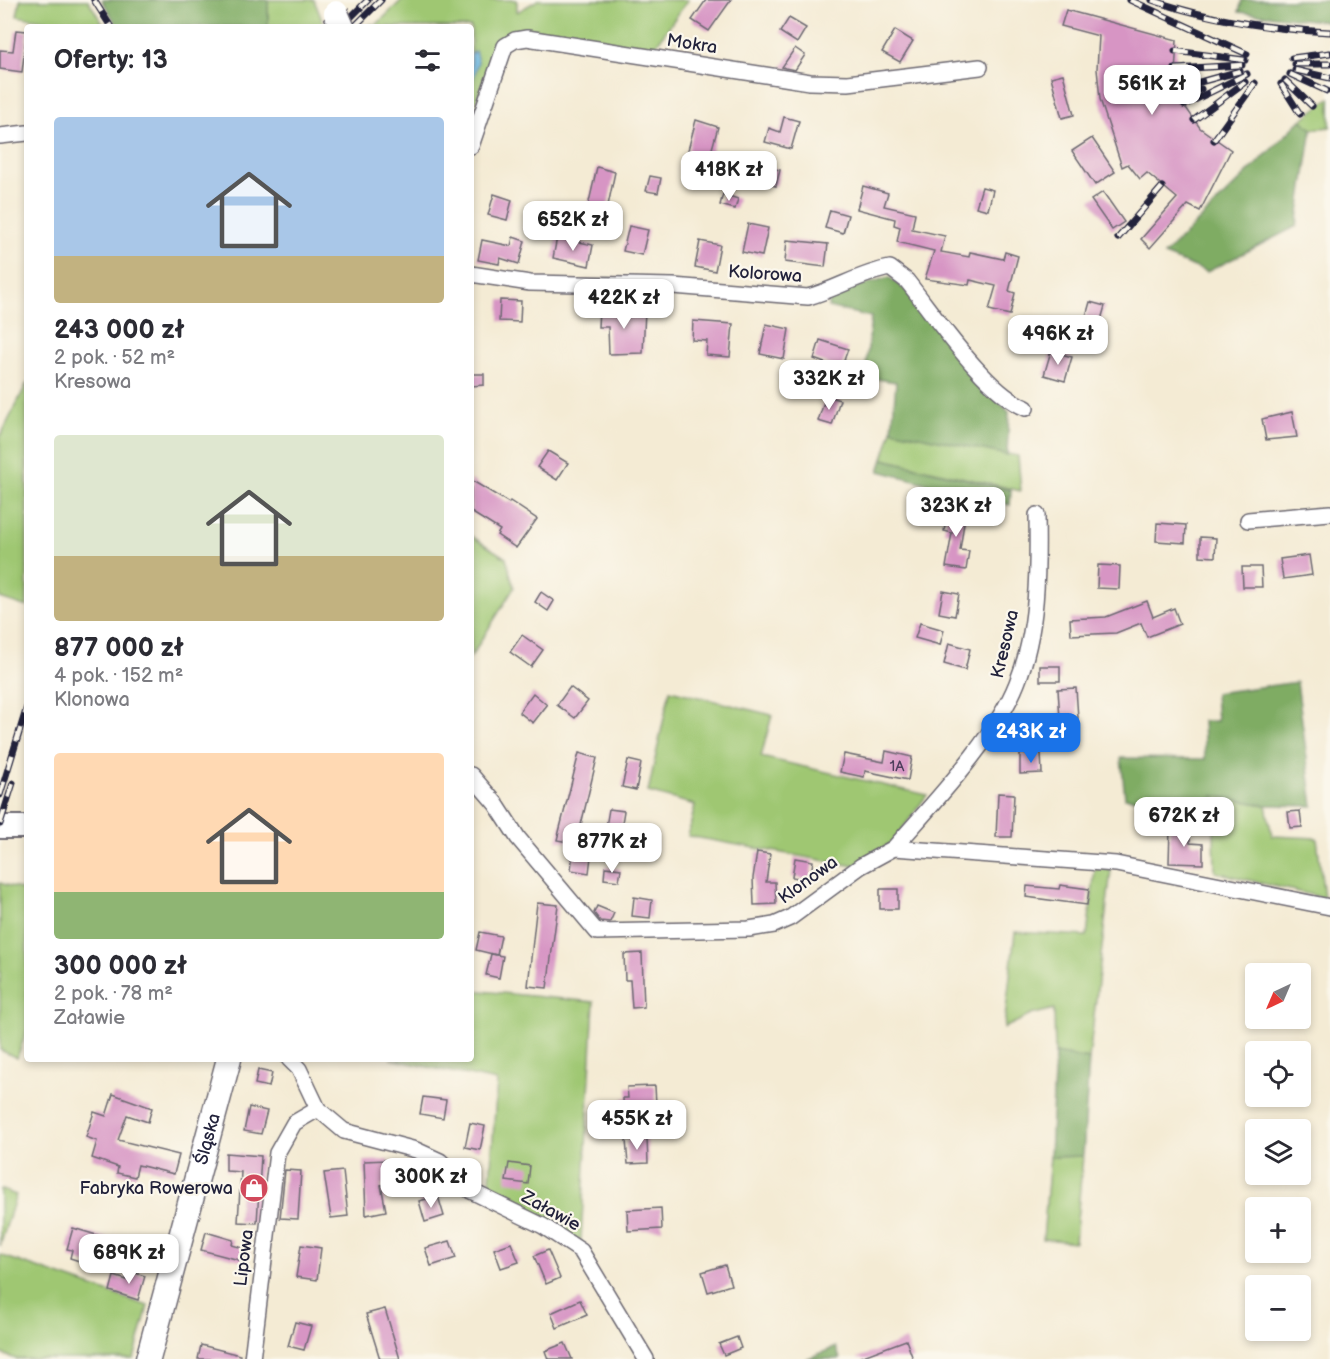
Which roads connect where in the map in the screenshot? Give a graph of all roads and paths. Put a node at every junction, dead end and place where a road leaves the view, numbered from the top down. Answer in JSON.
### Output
{"nodes":[{"id":1,"x":980,"y":67,"type":"dead end"},
{"id":2,"x":24,"y":133,"type":"edge"},
{"id":3,"x":0,"y":136,"type":"edge"},
{"id":4,"x":474,"y":137,"type":"edge"},
{"id":5,"x":474,"y":274,"type":"edge"},
{"id":6,"x":1026,"y":408,"type":"dead end"},
{"id":7,"x":1330,"y":513,"type":"edge"},
{"id":8,"x":1037,"y":515,"type":"dead end"},
{"id":9,"x":1248,"y":520,"type":"dead end"},
{"id":10,"x":474,"y":778,"type":"edge"},
{"id":11,"x":0,"y":827,"type":"edge"},
{"id":12,"x":24,"y":827,"type":"edge"},
{"id":13,"x":894,"y":848,"type":"junction"},
{"id":14,"x":1330,"y":907,"type":"edge"},
{"id":15,"x":229,"y":1062,"type":"edge"},
{"id":16,"x":292,"y":1062,"type":"edge"},
{"id":17,"x":318,"y":1108,"type":"junction"},
{"id":18,"x":148,"y":1359,"type":"edge"},
{"id":19,"x":252,"y":1359,"type":"edge"},
{"id":20,"x":646,"y":1359,"type":"edge"}],
"edges":[{"from":1,"to":4,"type":"street","name":"Mokra"},
{"from":2,"to":3,"type":"street"},
{"from":5,"to":6,"type":"street","name":"Kolorowa"},
{"from":7,"to":9,"type":"street"},
{"from":8,"to":13,"type":"street","name":"Kresowa"},
{"from":10,"to":13,"type":"street","name":"Klonowa"},
{"from":11,"to":12,"type":"street"},
{"from":13,"to":14,"type":"street"},
{"from":15,"to":18,"type":"main road","name":"Śląska"},
{"from":16,"to":17,"type":"street","name":"Załawie"},
{"from":17,"to":19,"type":"street","name":"Lipowa"},
{"from":17,"to":20,"type":"street","name":"Załawie"}]}
